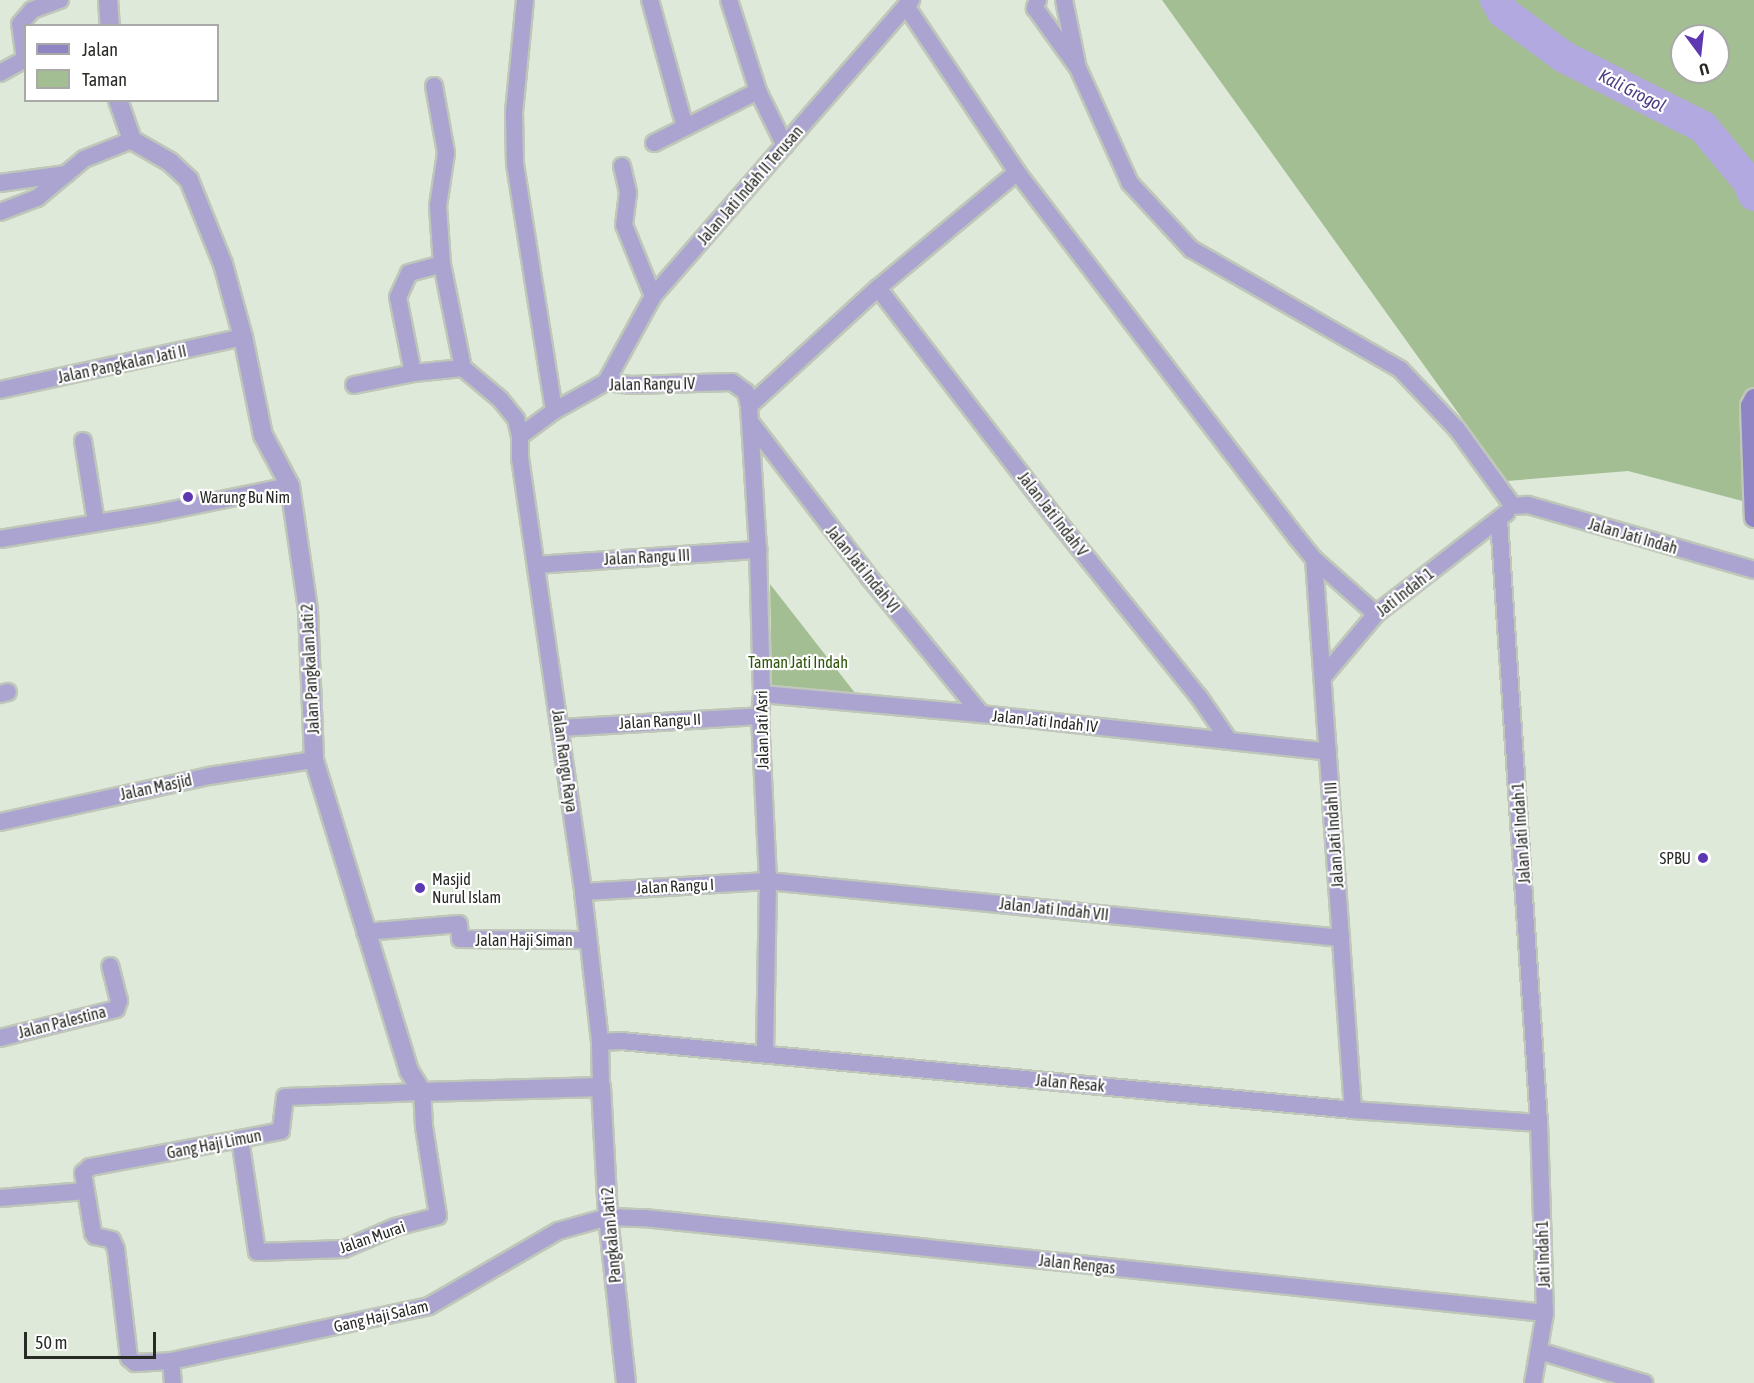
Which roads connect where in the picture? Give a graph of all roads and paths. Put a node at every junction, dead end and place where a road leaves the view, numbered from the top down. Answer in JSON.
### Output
{"nodes":[{"id":1,"x":60,"y":0,"type":"edge"},
{"id":2,"x":108,"y":0,"type":"edge"},
{"id":3,"x":525,"y":0,"type":"edge"},
{"id":4,"x":650,"y":0,"type":"edge"},
{"id":5,"x":729,"y":0,"type":"edge"},
{"id":6,"x":1038,"y":0,"type":"edge"},
{"id":7,"x":1064,"y":0,"type":"edge"},
{"id":8,"x":908,"y":3,"type":"edge"},
{"id":9,"x":110,"y":24,"type":"edge"},
{"id":10,"x":24,"y":52,"type":"edge"},
{"id":11,"x":24,"y":60,"type":"edge"},
{"id":12,"x":1078,"y":68,"type":"junction"},
{"id":13,"x":0,"y":73,"type":"edge"},
{"id":14,"x":434,"y":86,"type":"dead end"},
{"id":15,"x":758,"y":91,"type":"junction"},
{"id":16,"x":119,"y":102,"type":"edge"},
{"id":17,"x":685,"y":127,"type":"junction"},
{"id":18,"x":132,"y":140,"type":"junction"},
{"id":19,"x":654,"y":143,"type":"dead end"},
{"id":20,"x":785,"y":146,"type":"junction"},
{"id":21,"x":622,"y":166,"type":"dead end"},
{"id":22,"x":1017,"y":172,"type":"junction"},
{"id":23,"x":67,"y":174,"type":"junction"},
{"id":24,"x":0,"y":183,"type":"edge"},
{"id":25,"x":0,"y":212,"type":"edge"},
{"id":26,"x":442,"y":264,"type":"junction"},
{"id":27,"x":878,"y":288,"type":"junction"},
{"id":28,"x":653,"y":296,"type":"junction"},
{"id":29,"x":243,"y":337,"type":"junction"},
{"id":30,"x":464,"y":368,"type":"junction"},
{"id":31,"x":413,"y":373,"type":"junction"},
{"id":32,"x":606,"y":382,"type":"junction"},
{"id":33,"x":354,"y":385,"type":"dead end"},
{"id":34,"x":0,"y":390,"type":"edge"},
{"id":35,"x":1754,"y":398,"type":"edge"},
{"id":36,"x":554,"y":411,"type":"junction"},
{"id":37,"x":749,"y":414,"type":"junction"},
{"id":38,"x":520,"y":436,"type":"junction"},
{"id":39,"x":83,"y":441,"type":"dead end"},
{"id":40,"x":290,"y":486,"type":"junction"},
{"id":41,"x":1513,"y":506,"type":"junction"},
{"id":42,"x":1754,"y":518,"type":"edge"},
{"id":43,"x":1499,"y":520,"type":"junction"},
{"id":44,"x":96,"y":522,"type":"junction"},
{"id":45,"x":0,"y":539,"type":"edge"},
{"id":46,"x":758,"y":550,"type":"junction"},
{"id":47,"x":1314,"y":559,"type":"junction"},
{"id":48,"x":536,"y":565,"type":"junction"},
{"id":49,"x":1754,"y":570,"type":"edge"},
{"id":50,"x":1376,"y":614,"type":"junction"},
{"id":51,"x":1323,"y":677,"type":"junction"},
{"id":52,"x":762,"y":694,"type":"junction"},
{"id":53,"x":981,"y":714,"type":"junction"},
{"id":54,"x":760,"y":716,"type":"junction"},
{"id":55,"x":560,"y":728,"type":"junction"},
{"id":56,"x":1228,"y":739,"type":"junction"},
{"id":57,"x":1328,"y":752,"type":"junction"},
{"id":58,"x":314,"y":760,"type":"junction"},
{"id":59,"x":0,"y":822,"type":"edge"},
{"id":60,"x":768,"y":881,"type":"junction"},
{"id":61,"x":583,"y":892,"type":"junction"},
{"id":62,"x":365,"y":932,"type":"junction"},
{"id":63,"x":1341,"y":938,"type":"junction"},
{"id":64,"x":588,"y":940,"type":"junction"},
{"id":65,"x":110,"y":966,"type":"dead end"},
{"id":66,"x":0,"y":1038,"type":"edge"},
{"id":67,"x":600,"y":1042,"type":"junction"},
{"id":68,"x":765,"y":1054,"type":"junction"},
{"id":69,"x":601,"y":1087,"type":"junction"},
{"id":70,"x":422,"y":1092,"type":"junction"},
{"id":71,"x":1353,"y":1110,"type":"junction"},
{"id":72,"x":1539,"y":1124,"type":"junction"},
{"id":73,"x":240,"y":1138,"type":"junction"},
{"id":74,"x":85,"y":1191,"type":"junction"},
{"id":75,"x":0,"y":1198,"type":"edge"},
{"id":76,"x":608,"y":1217,"type":"junction"},
{"id":77,"x":1545,"y":1313,"type":"junction"},
{"id":78,"x":1539,"y":1352,"type":"junction"},
{"id":79,"x":171,"y":1361,"type":"junction"},
{"id":80,"x":173,"y":1383,"type":"edge"},
{"id":81,"x":626,"y":1383,"type":"edge"},
{"id":82,"x":1533,"y":1383,"type":"edge"},
{"id":83,"x":1644,"y":1383,"type":"edge"}],
"edges":[{"from":1,"to":10,"type":"street"},
{"from":2,"to":9,"type":"street"},
{"from":3,"to":36,"type":"street"},
{"from":4,"to":17,"type":"street"},
{"from":5,"to":15,"type":"street"},
{"from":6,"to":12,"type":"street"},
{"from":7,"to":12,"type":"street"},
{"from":8,"to":20,"type":"street","name":"Jalan Jati Indah II Terusan"},
{"from":8,"to":22,"type":"street"},
{"from":11,"to":13,"type":"street"},
{"from":12,"to":41,"type":"street"},
{"from":14,"to":26,"type":"street"},
{"from":15,"to":17,"type":"street"},
{"from":15,"to":20,"type":"street"},
{"from":16,"to":18,"type":"street"},
{"from":17,"to":19,"type":"street"},
{"from":18,"to":23,"type":"street"},
{"from":18,"to":29,"type":"street","name":"Jalan Pangkalan Jati 2"},
{"from":20,"to":28,"type":"street","name":"Jalan Jati Indah II Terusan"},
{"from":21,"to":28,"type":"street"},
{"from":22,"to":27,"type":"street"},
{"from":22,"to":47,"type":"street"},
{"from":23,"to":24,"type":"street"},
{"from":23,"to":25,"type":"street"},
{"from":26,"to":30,"type":"street"},
{"from":26,"to":31,"type":"street"},
{"from":27,"to":37,"type":"street"},
{"from":27,"to":56,"type":"street","name":"Jalan Jati Indah V"},
{"from":28,"to":32,"type":"street","name":"Jalan Jati Indah II Terusan"},
{"from":29,"to":34,"type":"street","name":"Jalan Pangkalan Jati II"},
{"from":29,"to":40,"type":"street","name":"Jalan Pangkalan Jati 2"},
{"from":30,"to":31,"type":"street"},
{"from":30,"to":38,"type":"street"},
{"from":31,"to":33,"type":"street"},
{"from":32,"to":36,"type":"street","name":"Jalan Rangu IV"},
{"from":32,"to":37,"type":"street","name":"Jalan Rangu IV"},
{"from":35,"to":42,"type":"main road"},
{"from":36,"to":38,"type":"street","name":"Jalan Rangu IV"},
{"from":37,"to":46,"type":"street","name":"Jalan Jati Asri"},
{"from":37,"to":53,"type":"street","name":"Jalan Jati Indah VI"},
{"from":38,"to":48,"type":"street","name":"Jalan Rangu Raya"},
{"from":39,"to":44,"type":"street"},
{"from":40,"to":44,"type":"street"},
{"from":40,"to":58,"type":"street","name":"Jalan Pangkalan Jati 2"},
{"from":41,"to":43,"type":"street","name":"Jati Indah 1"},
{"from":41,"to":49,"type":"street","name":"Jalan Jati Indah"},
{"from":43,"to":50,"type":"street","name":"Jati Indah 1"},
{"from":43,"to":72,"type":"street","name":"Jalan Jati Indah 1"},
{"from":44,"to":45,"type":"street"},
{"from":46,"to":48,"type":"street","name":"Jalan Rangu III"},
{"from":46,"to":52,"type":"street","name":"Jalan Jati Asri"},
{"from":47,"to":50,"type":"street"},
{"from":47,"to":51,"type":"street","name":"Jalan Jati Indah III"},
{"from":48,"to":55,"type":"street","name":"Jalan Rangu Raya"},
{"from":50,"to":51,"type":"street","name":"Jati Indah 1"},
{"from":51,"to":57,"type":"street","name":"Jalan Jati Indah III"},
{"from":52,"to":53,"type":"street","name":"Jalan Jati Indah IV"},
{"from":52,"to":54,"type":"street","name":"Jalan Jati Asri"},
{"from":53,"to":56,"type":"street","name":"Jalan Jati Indah IV"},
{"from":54,"to":55,"type":"street","name":"Jalan Rangu II"},
{"from":54,"to":60,"type":"street","name":"Jalan Jati Asri"},
{"from":55,"to":61,"type":"street","name":"Jalan Rangu Raya"},
{"from":56,"to":57,"type":"street","name":"Jalan Jati Indah IV"},
{"from":57,"to":63,"type":"street","name":"Jalan Jati Indah III"},
{"from":58,"to":59,"type":"street","name":"Jalan Masjid"},
{"from":58,"to":62,"type":"street","name":"Jalan Pangkalan Jati 2"},
{"from":60,"to":61,"type":"street","name":"Jalan Rangu I"},
{"from":60,"to":63,"type":"street","name":"Jalan Jati Indah VII"},
{"from":60,"to":68,"type":"street","name":"Jalan Jati Asri"},
{"from":61,"to":64,"type":"street","name":"Jalan Rangu Raya"},
{"from":62,"to":64,"type":"street","name":"Jalan Haji Siman"},
{"from":62,"to":70,"type":"street","name":"Jalan Pangkalan Jati 2"},
{"from":63,"to":71,"type":"street","name":"Jalan Jati Indah III"},
{"from":64,"to":67,"type":"street","name":"Jalan Rangu Raya"},
{"from":65,"to":66,"type":"street","name":"Jalan Palestina"},
{"from":67,"to":68,"type":"street","name":"Jalan Resak"},
{"from":67,"to":69,"type":"street","name":"Jalan Rangu Raya"},
{"from":68,"to":71,"type":"street","name":"Jalan Resak"},
{"from":69,"to":70,"type":"street"},
{"from":69,"to":76,"type":"street","name":"Pangkalan Jati 2"},
{"from":70,"to":73,"type":"street","name":"Gang Haji Limun"},
{"from":70,"to":73,"type":"street","name":"Jalan Murai"},
{"from":71,"to":72,"type":"street","name":"Jalan Resak"},
{"from":72,"to":77,"type":"street","name":"Jati Indah 1"},
{"from":73,"to":74,"type":"street","name":"Gang Haji Limun"},
{"from":74,"to":75,"type":"street"},
{"from":74,"to":79,"type":"street","name":"Gang Haji Salam"},
{"from":76,"to":77,"type":"street","name":"Jalan Rengas"},
{"from":76,"to":79,"type":"street","name":"Gang Haji Salam"},
{"from":76,"to":81,"type":"street","name":"Pangkalan Jati 2"},
{"from":77,"to":78,"type":"street","name":"Jati Indah 1"},
{"from":78,"to":82,"type":"street","name":"Jati Indah 1"},
{"from":78,"to":83,"type":"street"},
{"from":79,"to":80,"type":"street"}]}
